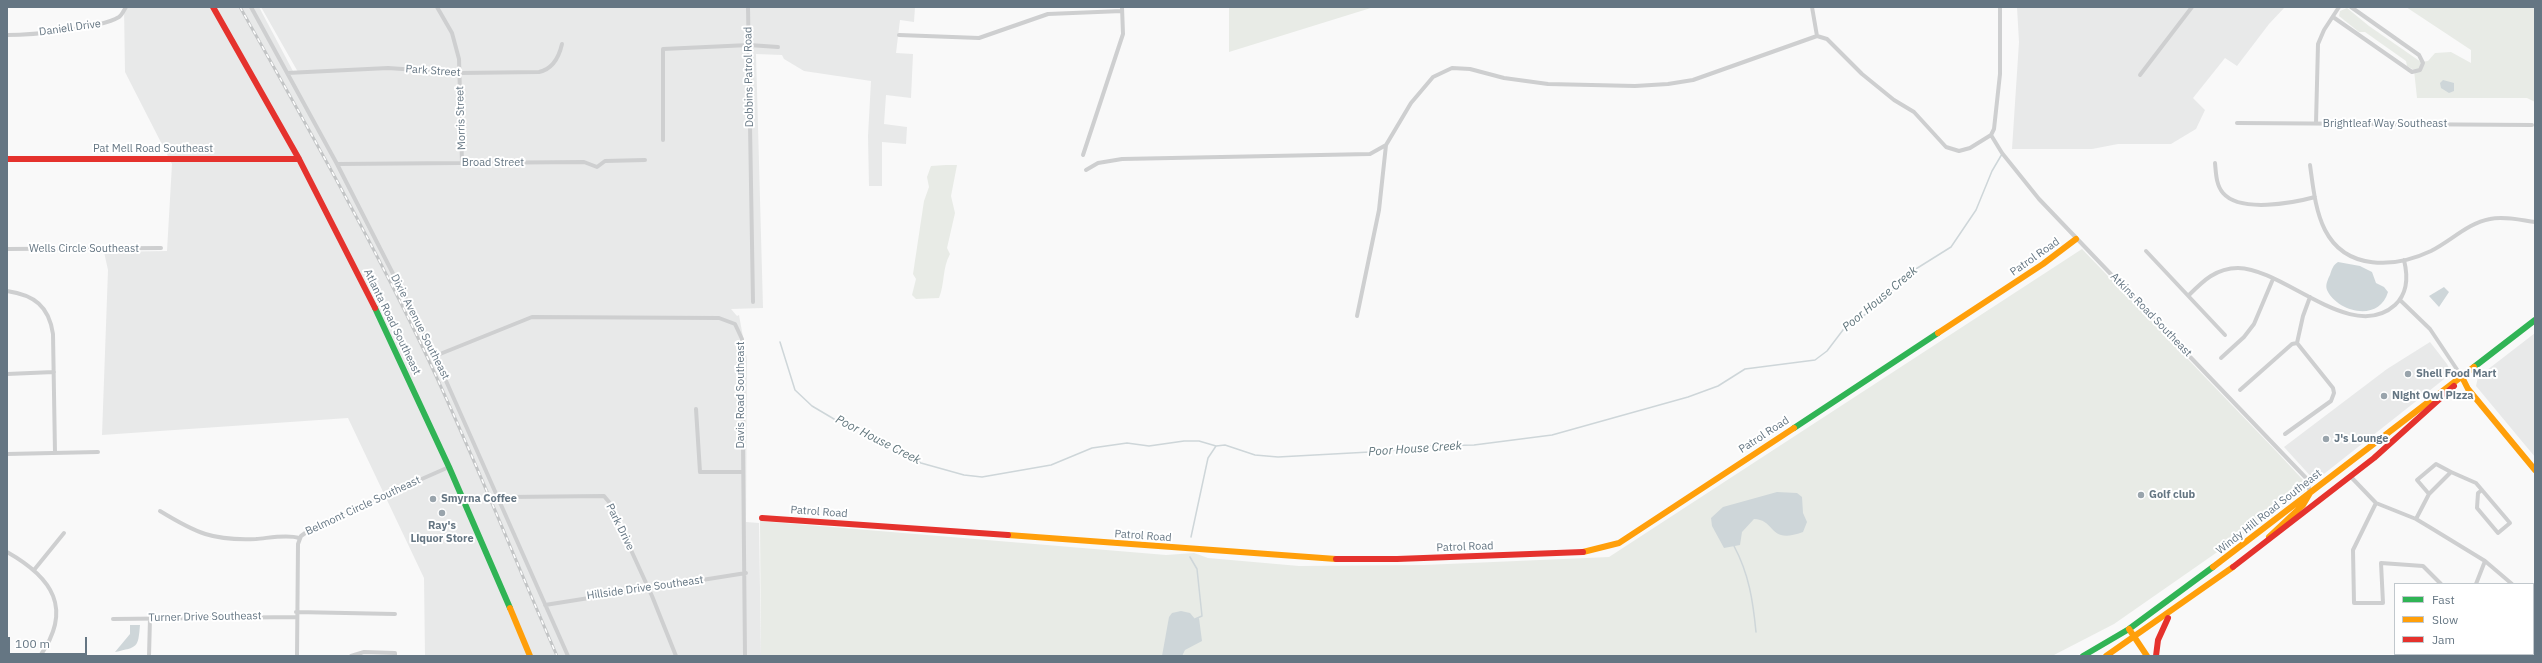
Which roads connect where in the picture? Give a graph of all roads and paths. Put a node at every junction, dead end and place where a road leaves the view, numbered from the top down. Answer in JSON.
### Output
{"nodes":[{"id":1,"x":126,"y":7,"type":"edge"},
{"id":2,"x":213,"y":7,"type":"edge"},
{"id":3,"x":251,"y":7,"type":"edge"},
{"id":4,"x":437,"y":7,"type":"edge"},
{"id":5,"x":748,"y":7,"type":"edge"},
{"id":6,"x":1812,"y":7,"type":"edge"},
{"id":7,"x":2000,"y":7,"type":"edge"},
{"id":8,"x":2192,"y":7,"type":"edge"},
{"id":9,"x":2339,"y":7,"type":"edge"},
{"id":10,"x":2351,"y":7,"type":"edge"},
{"id":11,"x":1122,"y":9,"type":"edge"},
{"id":12,"x":2333,"y":17,"type":"junction"},
{"id":13,"x":7,"y":35,"type":"edge"},
{"id":14,"x":899,"y":35,"type":"dead end"},
{"id":15,"x":1817,"y":36,"type":"junction"},
{"id":16,"x":562,"y":44,"type":"dead end"},
{"id":17,"x":749,"y":46,"type":"junction"},
{"id":18,"x":778,"y":47,"type":"dead end"},
{"id":19,"x":287,"y":73,"type":"junction"},
{"id":20,"x":460,"y":73,"type":"junction"},
{"id":21,"x":2140,"y":75,"type":"dead end"},
{"id":22,"x":2237,"y":123,"type":"dead end"},
{"id":23,"x":2316,"y":123,"type":"junction"},
{"id":24,"x":2532,"y":125,"type":"dead end"},
{"id":25,"x":1991,"y":135,"type":"junction"},
{"id":26,"x":663,"y":140,"type":"dead end"},
{"id":27,"x":1386,"y":146,"type":"junction"},
{"id":28,"x":1083,"y":155,"type":"dead end"},
{"id":29,"x":7,"y":159,"type":"edge"},
{"id":30,"x":298,"y":159,"type":"junction"},
{"id":31,"x":645,"y":160,"type":"dead end"},
{"id":32,"x":462,"y":163,"type":"junction"},
{"id":33,"x":337,"y":164,"type":"junction"},
{"id":34,"x":2215,"y":164,"type":"dead end"},
{"id":35,"x":2310,"y":165,"type":"dead end"},
{"id":36,"x":1086,"y":170,"type":"dead end"},
{"id":37,"x":2315,"y":197,"type":"junction"},
{"id":38,"x":2535,"y":222,"type":"edge"},
{"id":39,"x":2076,"y":239,"type":"junction"},
{"id":40,"x":161,"y":248,"type":"dead end"},
{"id":41,"x":7,"y":249,"type":"edge"},
{"id":42,"x":2146,"y":250,"type":"dead end"},
{"id":43,"x":2404,"y":260,"type":"junction"},
{"id":44,"x":2273,"y":279,"type":"junction"},
{"id":45,"x":7,"y":291,"type":"edge"},
{"id":46,"x":2189,"y":295,"type":"junction"},
{"id":47,"x":2310,"y":297,"type":"junction"},
{"id":48,"x":2400,"y":300,"type":"junction"},
{"id":49,"x":753,"y":302,"type":"dead end"},
{"id":50,"x":1357,"y":316,"type":"dead end"},
{"id":51,"x":2535,"y":320,"type":"edge"},
{"id":52,"x":2225,"y":335,"type":"dead end"},
{"id":53,"x":2297,"y":343,"type":"junction"},
{"id":54,"x":435,"y":356,"type":"junction"},
{"id":55,"x":2221,"y":358,"type":"dead end"},
{"id":56,"x":54,"y":372,"type":"junction"},
{"id":57,"x":7,"y":374,"type":"edge"},
{"id":58,"x":2462,"y":377,"type":"junction"},
{"id":59,"x":2240,"y":390,"type":"dead end"},
{"id":60,"x":696,"y":409,"type":"dead end"},
{"id":61,"x":2285,"y":434,"type":"dead end"},
{"id":62,"x":98,"y":452,"type":"dead end"},
{"id":63,"x":55,"y":453,"type":"junction"},
{"id":64,"x":7,"y":454,"type":"edge"},
{"id":65,"x":449,"y":466,"type":"junction"},
{"id":66,"x":2535,"y":470,"type":"edge"},
{"id":67,"x":742,"y":472,"type":"junction"},
{"id":68,"x":2451,"y":472,"type":"junction"},
{"id":69,"x":2351,"y":477,"type":"junction"},
{"id":70,"x":2482,"y":490,"type":"junction"},
{"id":71,"x":2310,"y":493,"type":"junction"},
{"id":72,"x":2428,"y":494,"type":"junction"},
{"id":73,"x":500,"y":499,"type":"junction"},
{"id":74,"x":2376,"y":503,"type":"junction"},
{"id":75,"x":160,"y":511,"type":"dead end"},
{"id":76,"x":762,"y":518,"type":"dead end"},
{"id":77,"x":2416,"y":518,"type":"junction"},
{"id":78,"x":64,"y":533,"type":"dead end"},
{"id":79,"x":299,"y":538,"type":"junction"},
{"id":80,"x":2265,"y":543,"type":"junction"},
{"id":81,"x":7,"y":552,"type":"edge"},
{"id":82,"x":2485,"y":562,"type":"junction"},
{"id":83,"x":34,"y":570,"type":"junction"},
{"id":84,"x":746,"y":573,"type":"junction"},
{"id":85,"x":2440,"y":583,"type":"edge"},
{"id":86,"x":2476,"y":583,"type":"edge"},
{"id":87,"x":2511,"y":583,"type":"edge"},
{"id":88,"x":648,"y":588,"type":"junction"},
{"id":89,"x":545,"y":605,"type":"junction"},
{"id":90,"x":297,"y":614,"type":"junction"},
{"id":91,"x":395,"y":614,"type":"dead end"},
{"id":92,"x":2169,"y":616,"type":"junction"},
{"id":93,"x":150,"y":618,"type":"junction"},
{"id":94,"x":113,"y":619,"type":"dead end"},
{"id":95,"x":2129,"y":629,"type":"junction"},
{"id":96,"x":2135,"y":638,"type":"junction"},
{"id":97,"x":40,"y":656,"type":"edge"},
{"id":98,"x":149,"y":656,"type":"edge"},
{"id":99,"x":297,"y":656,"type":"edge"},
{"id":100,"x":351,"y":656,"type":"edge"},
{"id":101,"x":394,"y":656,"type":"edge"},
{"id":102,"x":530,"y":656,"type":"edge"},
{"id":103,"x":568,"y":656,"type":"edge"},
{"id":104,"x":676,"y":656,"type":"edge"},
{"id":105,"x":745,"y":656,"type":"edge"},
{"id":106,"x":2083,"y":656,"type":"edge"},
{"id":107,"x":2106,"y":656,"type":"edge"},
{"id":108,"x":2147,"y":656,"type":"edge"},
{"id":109,"x":2156,"y":656,"type":"edge"}],
"edges":[{"from":1,"to":13,"type":"street","name":"Daniell Drive"},
{"from":2,"to":30,"type":"main road","name":"Atlanta Road Southeast"},
{"from":3,"to":19,"type":"street","name":"Dixie Avenue Southeast"},
{"from":4,"to":20,"type":"street","name":"Morris Street"},
{"from":5,"to":17,"type":"street","name":"Dobbins Patrol Road"},
{"from":6,"to":15,"type":"street"},
{"from":7,"to":25,"type":"street"},
{"from":8,"to":21,"type":"street"},
{"from":9,"to":12,"type":"street"},
{"from":10,"to":12,"type":"street"},
{"from":11,"to":14,"type":"street"},
{"from":11,"to":28,"type":"street"},
{"from":12,"to":23,"type":"street"},
{"from":15,"to":25,"type":"street"},
{"from":15,"to":27,"type":"street"},
{"from":16,"to":20,"type":"street","name":"Park Street"},
{"from":17,"to":18,"type":"street"},
{"from":17,"to":26,"type":"street"},
{"from":17,"to":49,"type":"street","name":"Dobbins Patrol Road"},
{"from":19,"to":20,"type":"street","name":"Park Street"},
{"from":19,"to":33,"type":"street","name":"Dixie Avenue Southeast"},
{"from":20,"to":32,"type":"street","name":"Morris Street"},
{"from":22,"to":23,"type":"street","name":"Brightleaf Way Southeast"},
{"from":23,"to":24,"type":"street","name":"Brightleaf Way Southeast"},
{"from":25,"to":39,"type":"street","name":"Atkins Road Southeast"},
{"from":27,"to":36,"type":"street"},
{"from":27,"to":50,"type":"street"},
{"from":29,"to":30,"type":"main road","name":"Pat Mell Road Southeast"},
{"from":30,"to":65,"type":"main road","name":"Atlanta Road Southeast"},
{"from":31,"to":32,"type":"street","name":"Broad Street"},
{"from":32,"to":33,"type":"street","name":"Broad Street"},
{"from":33,"to":54,"type":"street","name":"Dixie Avenue Southeast"},
{"from":34,"to":37,"type":"street"},
{"from":35,"to":37,"type":"street"},
{"from":37,"to":43,"type":"street"},
{"from":38,"to":43,"type":"street"},
{"from":39,"to":71,"type":"street","name":"Atkins Road Southeast"},
{"from":39,"to":76,"type":"main road","name":"Patrol Road"},
{"from":40,"to":41,"type":"street","name":"Wells Circle Southeast"},
{"from":42,"to":46,"type":"street"},
{"from":43,"to":48,"type":"street"},
{"from":44,"to":46,"type":"street"},
{"from":44,"to":47,"type":"street"},
{"from":44,"to":55,"type":"street"},
{"from":45,"to":56,"type":"street"},
{"from":46,"to":52,"type":"street"},
{"from":47,"to":48,"type":"street"},
{"from":47,"to":53,"type":"street"},
{"from":48,"to":58,"type":"street"},
{"from":51,"to":58,"type":"main road","name":"Windy Hill Road Southeast"},
{"from":53,"to":59,"type":"street"},
{"from":53,"to":61,"type":"street"},
{"from":54,"to":67,"type":"street","name":"Davis Road Southeast"},
{"from":54,"to":73,"type":"street","name":"Dixie Avenue Southeast"},
{"from":56,"to":57,"type":"street"},
{"from":56,"to":63,"type":"street"},
{"from":58,"to":66,"type":"main road"},
{"from":58,"to":69,"type":"main road","name":"Windy Hill Road Southeast"},
{"from":58,"to":71,"type":"main road","name":"Windy Hill Road Southeast"},
{"from":60,"to":67,"type":"street"},
{"from":62,"to":63,"type":"street"},
{"from":63,"to":64,"type":"street"},
{"from":65,"to":79,"type":"street","name":"Belmont Circle Southeast"},
{"from":65,"to":102,"type":"main road","name":"Atlanta Road Southeast"},
{"from":67,"to":84,"type":"street","name":"Davis Road Southeast"},
{"from":68,"to":70,"type":"street"},
{"from":68,"to":72,"type":"street"},
{"from":68,"to":72,"type":"street"},
{"from":69,"to":74,"type":"street"},
{"from":69,"to":80,"type":"main road","name":"Windy Hill Road Southeast"},
{"from":70,"to":70,"type":"street"},
{"from":71,"to":80,"type":"main road"},
{"from":71,"to":95,"type":"main road","name":"Windy Hill Road Southeast"},
{"from":72,"to":77,"type":"street"},
{"from":73,"to":88,"type":"street","name":"Park Drive"},
{"from":73,"to":89,"type":"street","name":"Dixie Avenue Southeast"},
{"from":74,"to":77,"type":"street"},
{"from":74,"to":85,"type":"street"},
{"from":75,"to":79,"type":"street"},
{"from":77,"to":82,"type":"street"},
{"from":78,"to":83,"type":"street"},
{"from":79,"to":90,"type":"street","name":"Belmont Circle Southeast"},
{"from":80,"to":92,"type":"main road","name":"Windy Hill Road Southeast"},
{"from":81,"to":83,"type":"street"},
{"from":82,"to":86,"type":"street"},
{"from":82,"to":87,"type":"street"},
{"from":83,"to":97,"type":"street"},
{"from":84,"to":88,"type":"street","name":"Hillside Drive Southeast"},
{"from":84,"to":105,"type":"street","name":"Davis Road Southeast"},
{"from":88,"to":89,"type":"street","name":"Hillside Drive Southeast"},
{"from":88,"to":104,"type":"street","name":"Park Drive"},
{"from":89,"to":103,"type":"street","name":"Dixie Avenue Southeast"},
{"from":90,"to":91,"type":"street","name":"Turner Drive Southeast"},
{"from":90,"to":93,"type":"street","name":"Turner Drive Southeast"},
{"from":90,"to":99,"type":"street","name":"Belmont Circle Southeast"},
{"from":92,"to":96,"type":"main road","name":"Windy Hill Road Southeast"},
{"from":92,"to":109,"type":"main road"},
{"from":93,"to":94,"type":"street","name":"Turner Drive Southeast"},
{"from":93,"to":98,"type":"street"},
{"from":95,"to":96,"type":"main road"},
{"from":95,"to":106,"type":"main road","name":"Windy Hill Road Southeast"},
{"from":96,"to":107,"type":"main road","name":"Windy Hill Road Southeast"},
{"from":96,"to":108,"type":"main road"},
{"from":100,"to":101,"type":"street"}]}
